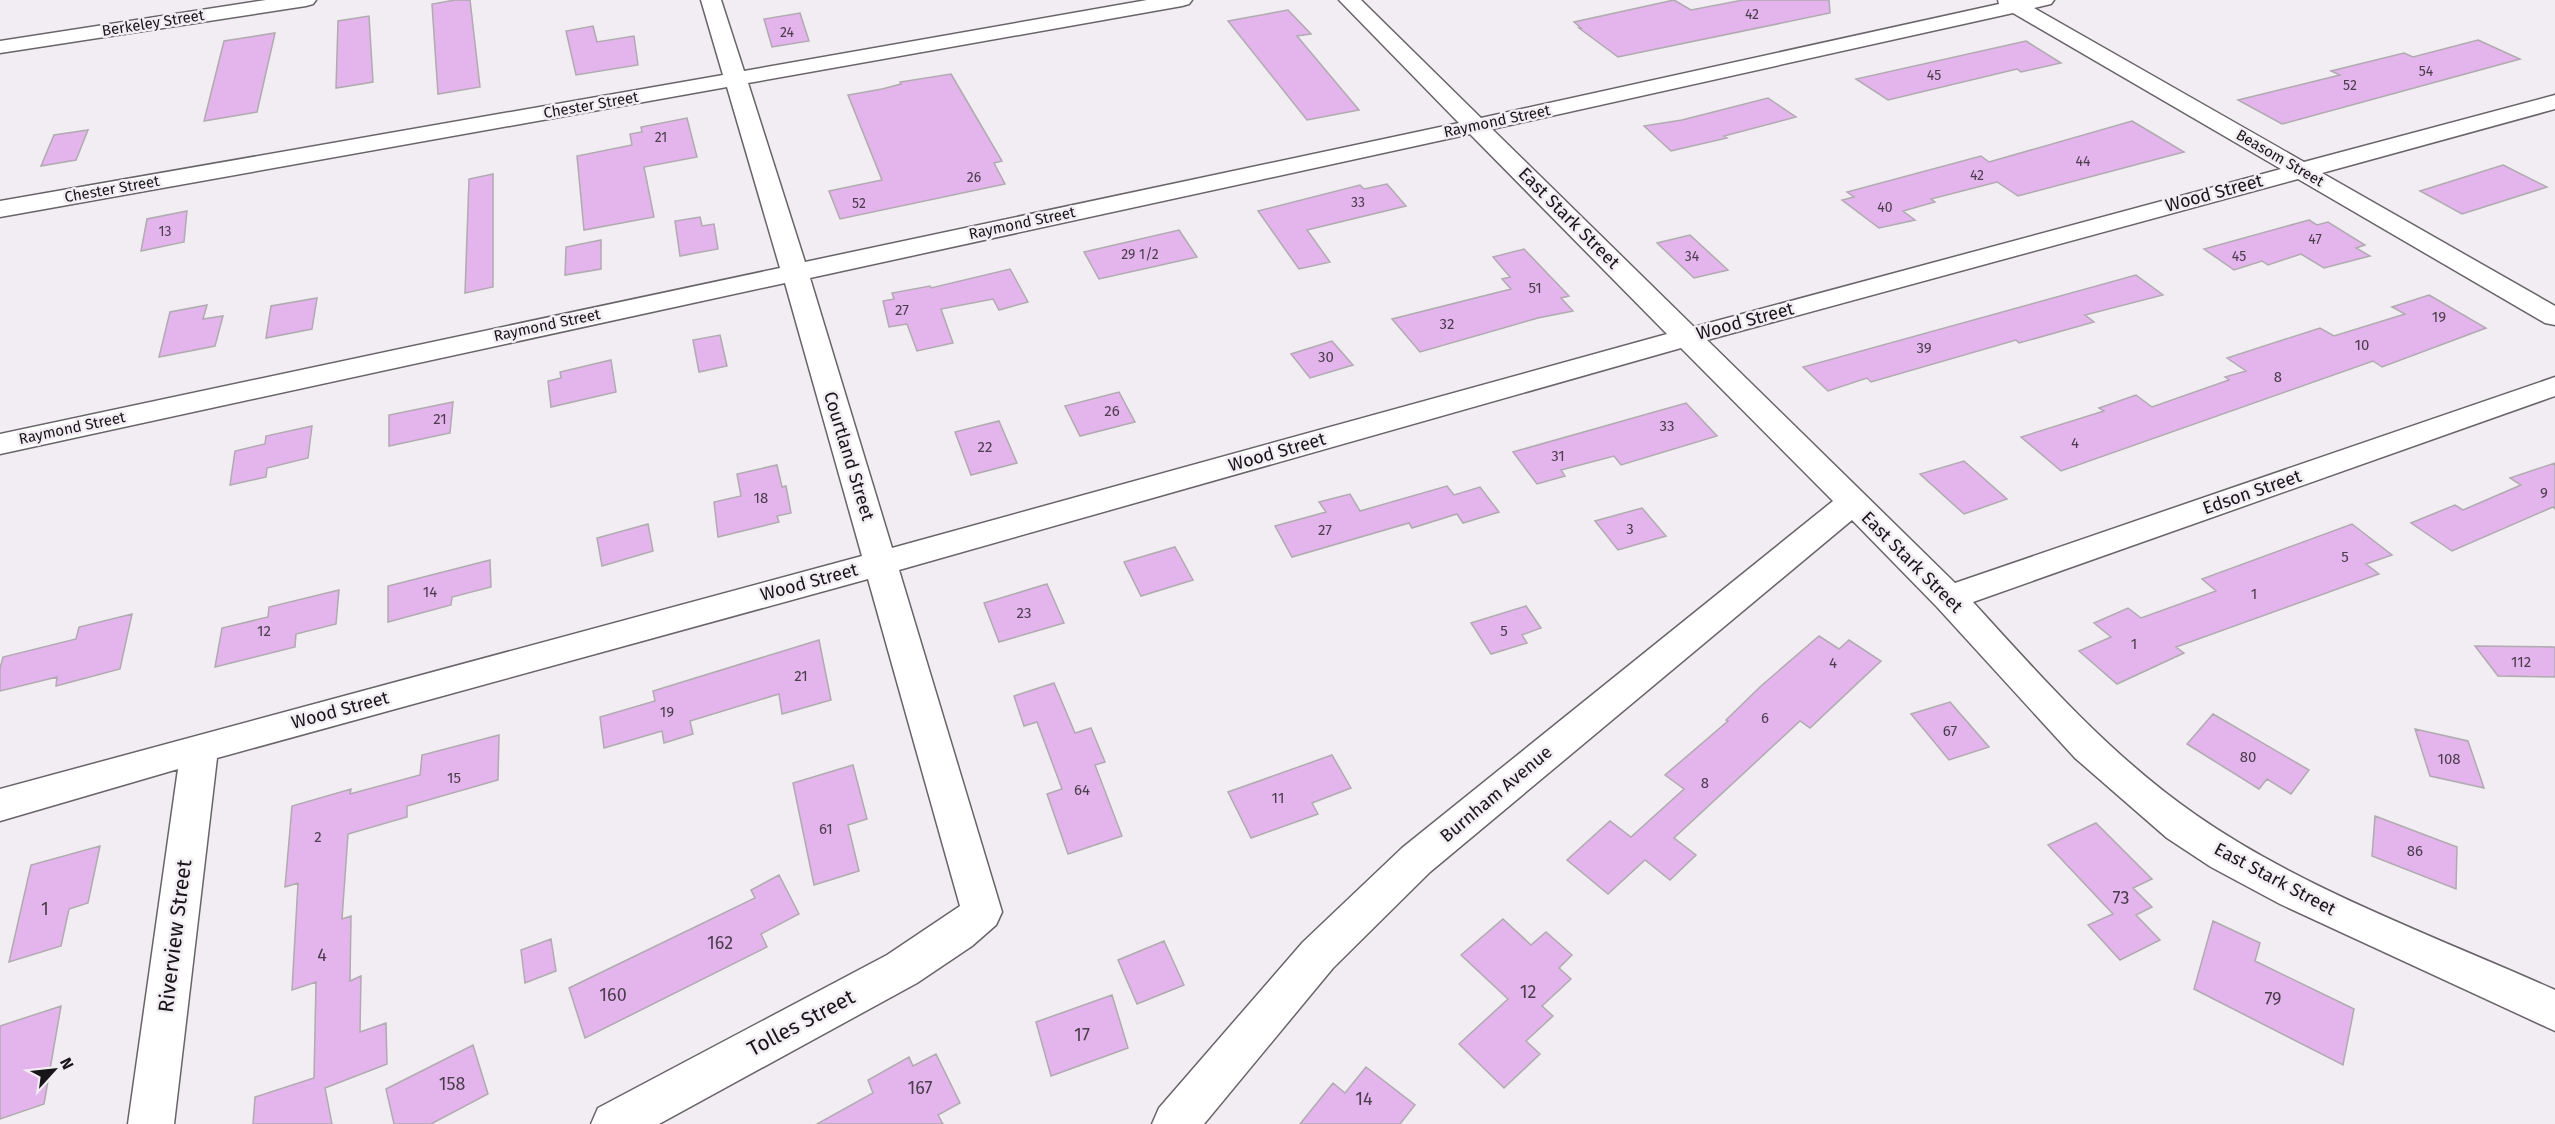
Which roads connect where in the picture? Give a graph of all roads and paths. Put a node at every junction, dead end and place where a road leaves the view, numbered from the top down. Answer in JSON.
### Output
{"nodes":[{"id":1,"x":306,"y":0,"type":"edge"},
{"id":2,"x":711,"y":0,"type":"edge"},
{"id":3,"x":1182,"y":0,"type":"edge"},
{"id":4,"x":1349,"y":0,"type":"edge"},
{"id":5,"x":2044,"y":0,"type":"edge"},
{"id":6,"x":2010,"y":3,"type":"edge"},
{"id":7,"x":0,"y":47,"type":"edge"},
{"id":8,"x":736,"y":79,"type":"junction"},
{"id":9,"x":2555,"y":102,"type":"edge"},
{"id":10,"x":1476,"y":126,"type":"junction"},
{"id":11,"x":2301,"y":170,"type":"junction"},
{"id":12,"x":0,"y":209,"type":"edge"},
{"id":13,"x":795,"y":272,"type":"junction"},
{"id":14,"x":2555,"y":317,"type":"edge"},
{"id":15,"x":1688,"y":337,"type":"junction"},
{"id":16,"x":2555,"y":386,"type":"edge"},
{"id":17,"x":0,"y":444,"type":"edge"},
{"id":18,"x":1853,"y":502,"type":"junction"},
{"id":19,"x":881,"y":563,"type":"junction"},
{"id":20,"x":1949,"y":598,"type":"junction"},
{"id":21,"x":200,"y":748,"type":"junction"},
{"id":22,"x":0,"y":805,"type":"edge"},
{"id":23,"x":982,"y":912,"type":"joint"},
{"id":24,"x":2555,"y":1011,"type":"edge"},
{"id":25,"x":151,"y":1124,"type":"edge"},
{"id":26,"x":614,"y":1124,"type":"edge"},
{"id":27,"x":1175,"y":1124,"type":"edge"}],
"edges":[{"from":1,"to":7,"type":"street","name":"Berkeley Street"},
{"from":2,"to":8,"type":"street","name":"Courtland Street"},
{"from":3,"to":8,"type":"street","name":"Chester Street"},
{"from":4,"to":10,"type":"street","name":"East Stark Street"},
{"from":5,"to":6,"type":"street","name":"Raymond Street"},
{"from":6,"to":10,"type":"street","name":"Raymond Street"},
{"from":6,"to":11,"type":"street","name":"Beasom Street"},
{"from":8,"to":12,"type":"street","name":"Chester Street"},
{"from":8,"to":13,"type":"street","name":"Courtland Street"},
{"from":9,"to":11,"type":"street","name":"Wood Street"},
{"from":10,"to":13,"type":"street","name":"Raymond Street"},
{"from":10,"to":15,"type":"street","name":"East Stark Street"},
{"from":11,"to":14,"type":"street","name":"Beasom Street"},
{"from":11,"to":15,"type":"street","name":"Wood Street"},
{"from":13,"to":17,"type":"street","name":"Raymond Street"},
{"from":13,"to":19,"type":"street","name":"Courtland Street"},
{"from":15,"to":18,"type":"street","name":"East Stark Street"},
{"from":15,"to":19,"type":"street","name":"Wood Street"},
{"from":16,"to":20,"type":"street","name":"Edson Street"},
{"from":18,"to":20,"type":"street","name":"East Stark Street"},
{"from":18,"to":27,"type":"street","name":"Burnham Avenue"},
{"from":19,"to":21,"type":"street","name":"Wood Street"},
{"from":19,"to":23,"type":"street","name":"Courtland Street"},
{"from":20,"to":24,"type":"street","name":"East Stark Street"},
{"from":21,"to":22,"type":"street","name":"Wood Street"},
{"from":21,"to":25,"type":"street","name":"Riverview Street"},
{"from":23,"to":26,"type":"street","name":"Tolles Street"}]}
